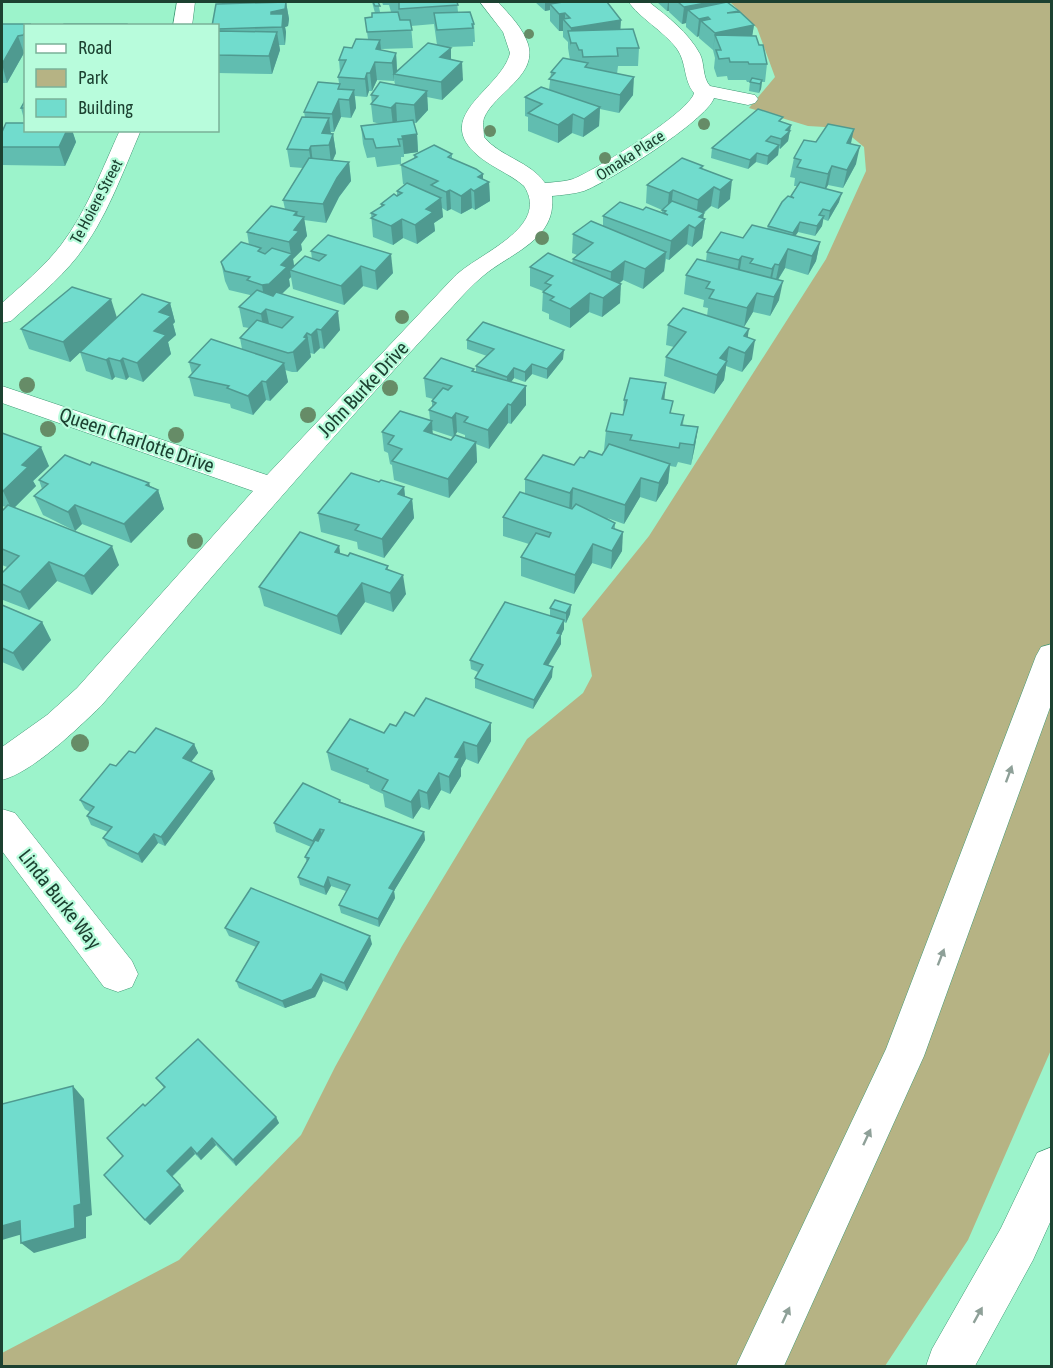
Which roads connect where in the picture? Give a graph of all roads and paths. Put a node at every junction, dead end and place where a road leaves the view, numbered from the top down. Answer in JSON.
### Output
{"nodes":[{"id":1,"x":186,"y":2,"type":"edge"},
{"id":2,"x":489,"y":2,"type":"edge"},
{"id":3,"x":638,"y":2,"type":"edge"},
{"id":4,"x":182,"y":24,"type":"edge"},
{"id":5,"x":705,"y":92,"type":"junction"},
{"id":6,"x":748,"y":99,"type":"dead end"},
{"id":7,"x":131,"y":132,"type":"edge"},
{"id":8,"x":539,"y":191,"type":"junction"},
{"id":9,"x":2,"y":316,"type":"edge"},
{"id":10,"x":2,"y":394,"type":"edge"},
{"id":11,"x":273,"y":487,"type":"junction"},
{"id":12,"x":1052,"y":656,"type":"edge"},
{"id":13,"x":2,"y":766,"type":"edge"},
{"id":14,"x":2,"y":824,"type":"edge"},
{"id":15,"x":118,"y":974,"type":"dead end"},
{"id":16,"x":1052,"y":1168,"type":"edge"},
{"id":17,"x":759,"y":1366,"type":"edge"},
{"id":18,"x":949,"y":1366,"type":"edge"}],
"edges":[{"from":1,"to":4,"type":"street"},
{"from":2,"to":8,"type":"street"},
{"from":3,"to":5,"type":"street"},
{"from":5,"to":6,"type":"street"},
{"from":5,"to":8,"type":"street","name":"Omaka Place"},
{"from":7,"to":9,"type":"street","name":"Te Hoiere Street"},
{"from":8,"to":11,"type":"street","name":"John Burke Drive"},
{"from":10,"to":11,"type":"street","name":"Queen Charlotte Drive"},
{"from":11,"to":13,"type":"street","name":"John Burke Drive"},
{"from":17,"to":12,"type":"street","one_way":true},
{"from":14,"to":15,"type":"street","name":"Linda Burke Way"},
{"from":18,"to":16,"type":"street","one_way":true}]}
